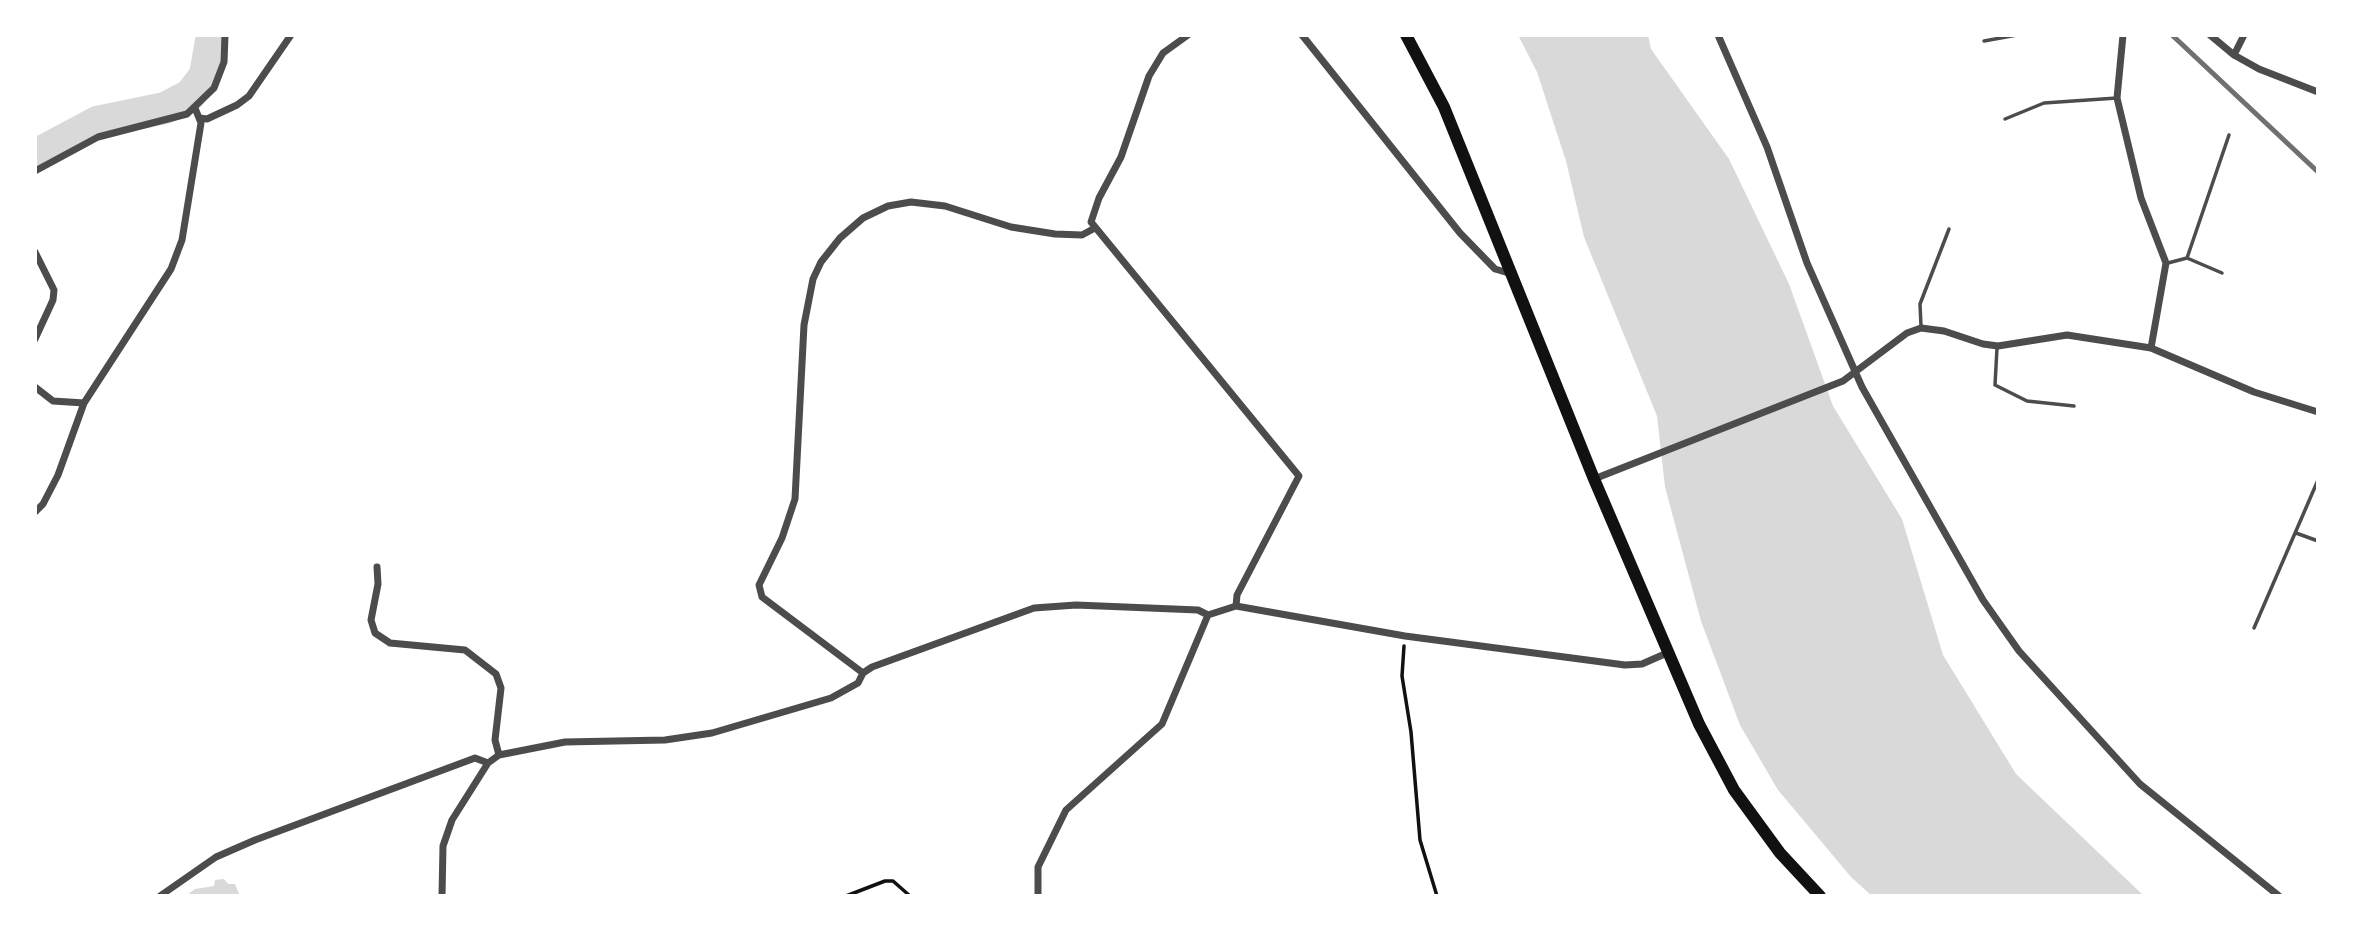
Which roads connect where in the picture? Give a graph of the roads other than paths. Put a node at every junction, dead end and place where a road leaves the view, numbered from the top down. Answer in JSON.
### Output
{"nodes":[{"id":1,"x":225,"y":35,"type":"edge"},
{"id":2,"x":291,"y":35,"type":"edge"},
{"id":3,"x":1188,"y":35,"type":"edge"},
{"id":4,"x":1302,"y":35,"type":"edge"},
{"id":5,"x":1406,"y":35,"type":"edge"},
{"id":6,"x":1718,"y":35,"type":"edge"},
{"id":7,"x":2017,"y":35,"type":"edge"},
{"id":8,"x":2123,"y":35,"type":"edge"},
{"id":9,"x":2210,"y":35,"type":"edge"},
{"id":10,"x":2244,"y":35,"type":"edge"},
{"id":11,"x":1984,"y":41,"type":"dead end"},
{"id":12,"x":2234,"y":55,"type":"junction"},
{"id":13,"x":2318,"y":92,"type":"edge"},
{"id":14,"x":2117,"y":98,"type":"junction"},
{"id":15,"x":195,"y":108,"type":"junction"},
{"id":16,"x":200,"y":118,"type":"junction"},
{"id":17,"x":2005,"y":119,"type":"dead end"},
{"id":18,"x":2228,"y":135,"type":"dead end"},
{"id":19,"x":35,"y":171,"type":"edge"},
{"id":20,"x":1093,"y":229,"type":"junction"},
{"id":21,"x":1950,"y":229,"type":"dead end"},
{"id":22,"x":36,"y":256,"type":"edge"},
{"id":23,"x":2187,"y":258,"type":"junction"},
{"id":24,"x":2166,"y":263,"type":"junction"},
{"id":25,"x":2222,"y":273,"type":"dead end"},
{"id":26,"x":1514,"y":275,"type":"junction"},
{"id":27,"x":1922,"y":328,"type":"junction"},
{"id":28,"x":35,"y":339,"type":"edge"},
{"id":29,"x":1998,"y":345,"type":"junction"},
{"id":30,"x":2151,"y":348,"type":"junction"},
{"id":31,"x":1857,"y":373,"type":"junction"},
{"id":32,"x":35,"y":387,"type":"edge"},
{"id":33,"x":84,"y":403,"type":"junction"},
{"id":34,"x":2074,"y":406,"type":"dead end"},
{"id":35,"x":2318,"y":412,"type":"edge"},
{"id":36,"x":1594,"y":479,"type":"junction"},
{"id":37,"x":2318,"y":480,"type":"edge"},
{"id":38,"x":35,"y":512,"type":"edge"},
{"id":39,"x":2296,"y":533,"type":"junction"},
{"id":40,"x":2318,"y":541,"type":"edge"},
{"id":41,"x":377,"y":567,"type":"dead end"},
{"id":42,"x":1236,"y":606,"type":"junction"},
{"id":43,"x":1208,"y":615,"type":"junction"},
{"id":44,"x":2254,"y":628,"type":"dead end"},
{"id":45,"x":1667,"y":653,"type":"junction"},
{"id":46,"x":863,"y":673,"type":"junction"},
{"id":47,"x":499,"y":755,"type":"junction"},
{"id":48,"x":488,"y":763,"type":"junction"},
{"id":49,"x":160,"y":896,"type":"edge"},
{"id":50,"x":442,"y":896,"type":"edge"},
{"id":51,"x":1038,"y":896,"type":"edge"},
{"id":52,"x":1820,"y":896,"type":"edge"},
{"id":53,"x":2279,"y":896,"type":"edge"}],
"edges":[{"from":1,"to":15,"type":"street"},
{"from":2,"to":16,"type":"street"},
{"from":3,"to":20,"type":"street"},
{"from":4,"to":26,"type":"street"},
{"from":5,"to":26,"type":"main road"},
{"from":6,"to":31,"type":"street"},
{"from":7,"to":11,"type":"lane"},
{"from":8,"to":14,"type":"street"},
{"from":9,"to":12,"type":"street"},
{"from":10,"to":12,"type":"street"},
{"from":12,"to":13,"type":"street"},
{"from":14,"to":17,"type":"lane"},
{"from":14,"to":24,"type":"street"},
{"from":15,"to":16,"type":"street"},
{"from":15,"to":19,"type":"street"},
{"from":16,"to":33,"type":"street"},
{"from":18,"to":23,"type":"lane"},
{"from":20,"to":42,"type":"street"},
{"from":20,"to":46,"type":"street"},
{"from":21,"to":27,"type":"lane"},
{"from":22,"to":28,"type":"street"},
{"from":23,"to":24,"type":"lane"},
{"from":23,"to":25,"type":"lane"},
{"from":24,"to":30,"type":"street"},
{"from":26,"to":36,"type":"main road"},
{"from":27,"to":29,"type":"street"},
{"from":27,"to":31,"type":"street"},
{"from":29,"to":30,"type":"street"},
{"from":29,"to":34,"type":"lane"},
{"from":30,"to":35,"type":"street"},
{"from":31,"to":36,"type":"street"},
{"from":31,"to":53,"type":"street"},
{"from":32,"to":33,"type":"street"},
{"from":33,"to":38,"type":"street"},
{"from":36,"to":45,"type":"main road"},
{"from":37,"to":39,"type":"lane"},
{"from":39,"to":40,"type":"lane"},
{"from":39,"to":44,"type":"lane"},
{"from":41,"to":47,"type":"street"},
{"from":42,"to":43,"type":"street"},
{"from":42,"to":45,"type":"street"},
{"from":43,"to":46,"type":"street"},
{"from":43,"to":51,"type":"street"},
{"from":45,"to":52,"type":"main road"},
{"from":46,"to":47,"type":"street"},
{"from":47,"to":48,"type":"street"},
{"from":48,"to":49,"type":"street"},
{"from":48,"to":50,"type":"street"}]}
